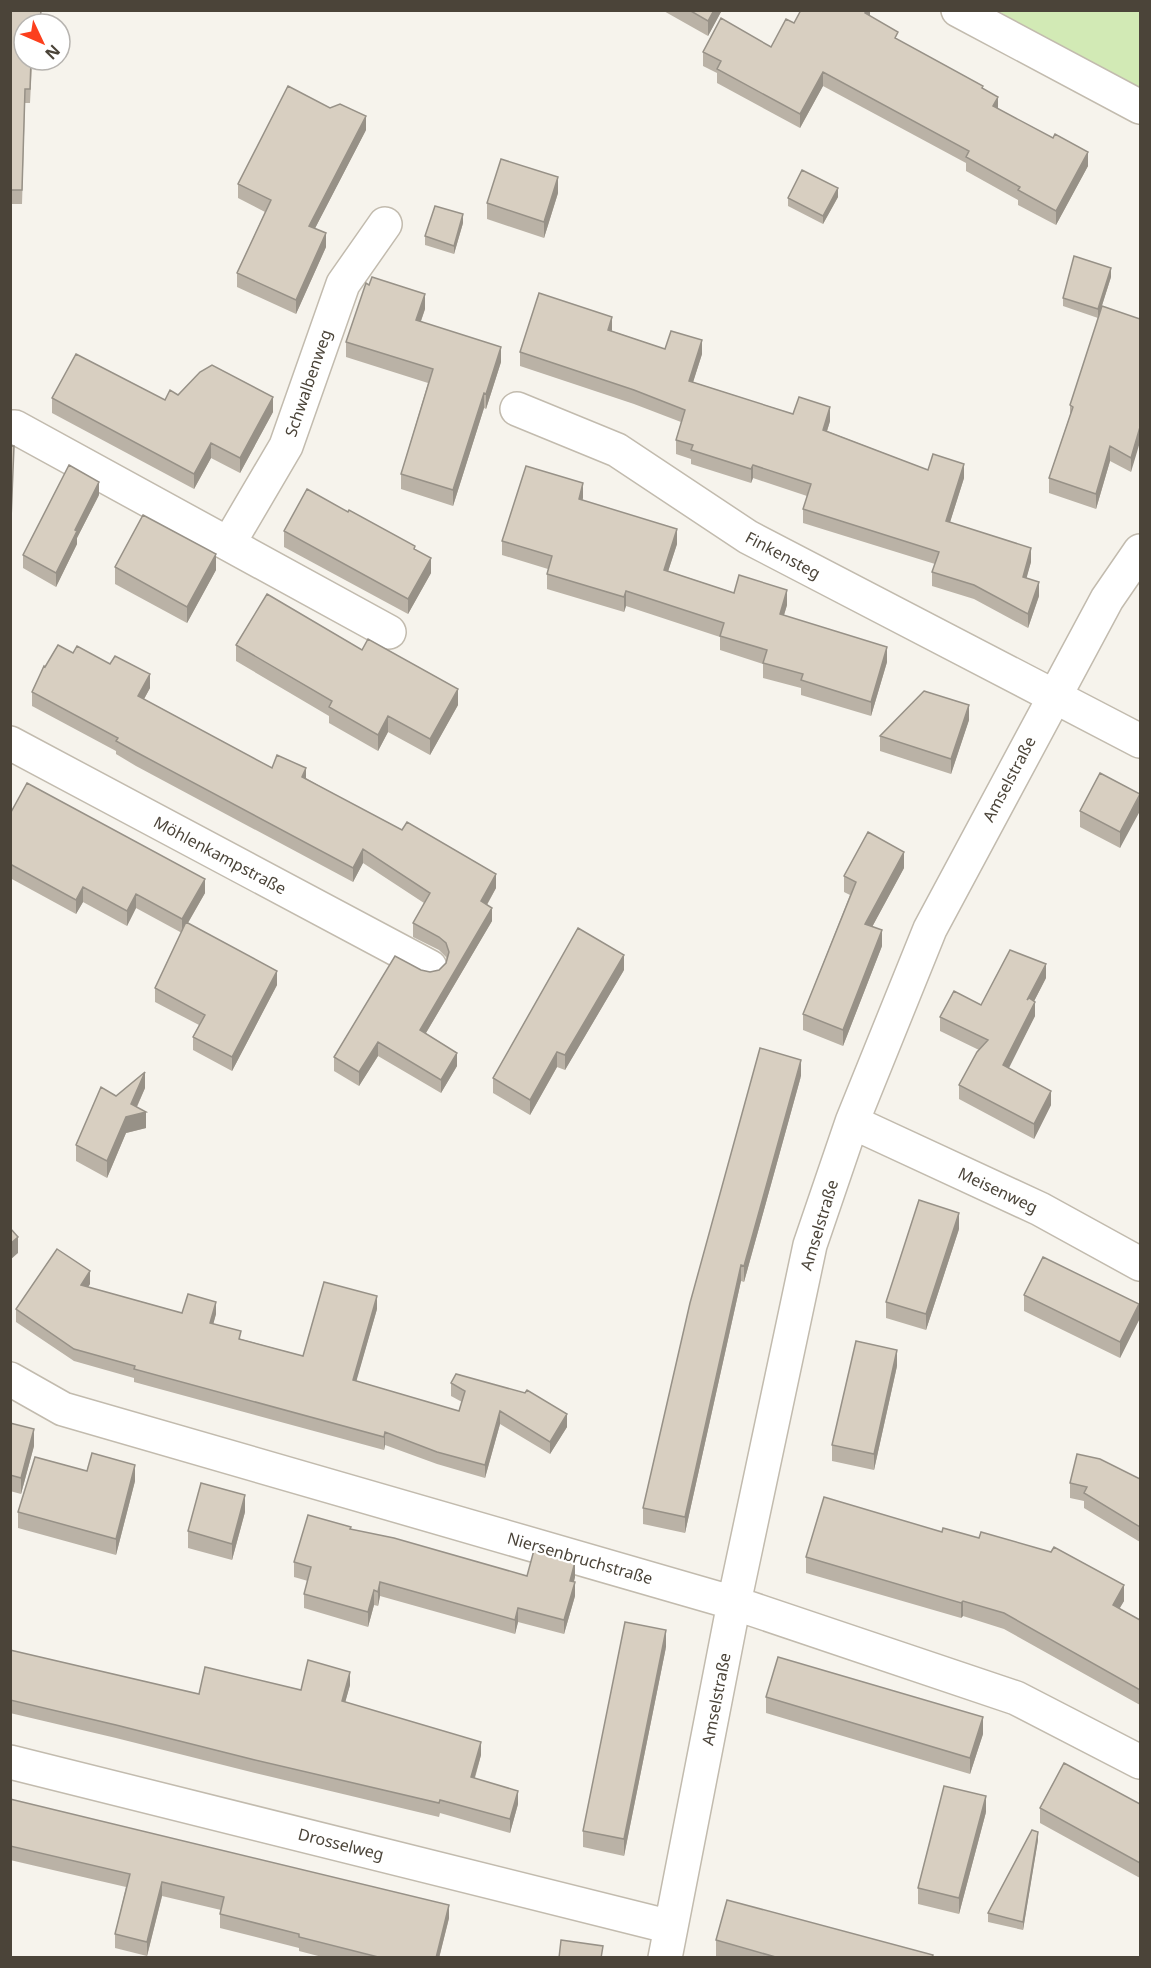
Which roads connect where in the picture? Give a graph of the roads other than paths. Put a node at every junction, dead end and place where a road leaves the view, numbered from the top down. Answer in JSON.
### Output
{"nodes":[{"id":1,"x":958,"y":10,"type":"edge"},
{"id":2,"x":1140,"y":107,"type":"edge"},
{"id":3,"x":385,"y":224,"type":"dead end"},
{"id":4,"x":517,"y":408,"type":"dead end"},
{"id":5,"x":10,"y":427,"type":"edge"},
{"id":6,"x":229,"y":543,"type":"junction"},
{"id":7,"x":1140,"y":551,"type":"edge"},
{"id":8,"x":389,"y":632,"type":"dead end"},
{"id":9,"x":1053,"y":696,"type":"junction"},
{"id":10,"x":1140,"y":741,"type":"edge"},
{"id":11,"x":10,"y":743,"type":"edge"},
{"id":12,"x":430,"y":967,"type":"dead end"},
{"id":13,"x":852,"y":1122,"type":"junction"},
{"id":14,"x":1140,"y":1264,"type":"edge"},
{"id":15,"x":10,"y":1379,"type":"edge"},
{"id":16,"x":734,"y":1603,"type":"junction"},
{"id":17,"x":10,"y":1762,"type":"edge"},
{"id":18,"x":1140,"y":1762,"type":"edge"},
{"id":19,"x":668,"y":1942,"type":"edge"}],
"edges":[{"from":1,"to":2,"type":"street"},
{"from":3,"to":6,"type":"street","name":"Schwalbenweg"},
{"from":4,"to":9,"type":"street","name":"Finkensteg"},
{"from":5,"to":6,"type":"street"},
{"from":6,"to":8,"type":"street"},
{"from":7,"to":9,"type":"street","name":"Amselstraße"},
{"from":9,"to":10,"type":"street","name":"Finkensteg"},
{"from":9,"to":13,"type":"street","name":"Amselstraße"},
{"from":11,"to":12,"type":"street","name":"Möhlenkampstraße"},
{"from":13,"to":14,"type":"street","name":"Meisenweg"},
{"from":13,"to":16,"type":"street","name":"Amselstraße"},
{"from":15,"to":16,"type":"street","name":"Niersenbruchstraße"},
{"from":16,"to":18,"type":"street","name":"Niersenbruchstraße"},
{"from":16,"to":19,"type":"street","name":"Amselstraße"},
{"from":17,"to":19,"type":"street","name":"Drosselweg"}]}
